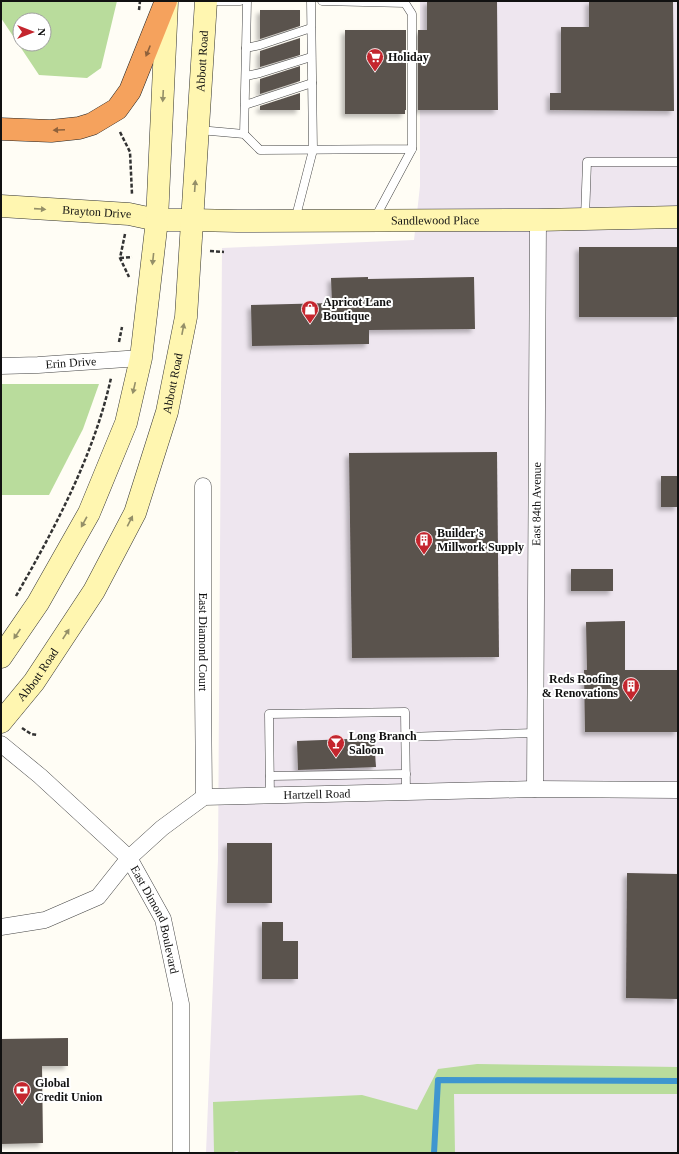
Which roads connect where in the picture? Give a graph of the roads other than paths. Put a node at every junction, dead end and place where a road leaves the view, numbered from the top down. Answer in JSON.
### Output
{"nodes":[{"id":1,"x":167,"y":1,"type":"edge"},
{"id":2,"x":206,"y":1,"type":"edge"},
{"id":3,"x":217,"y":1,"type":"edge"},
{"id":4,"x":240,"y":1,"type":"edge"},
{"id":5,"x":247,"y":1,"type":"edge"},
{"id":6,"x":311,"y":1,"type":"edge"},
{"id":7,"x":322,"y":1,"type":"edge"},
{"id":8,"x":404,"y":2,"type":"edge"},
{"id":9,"x":311,"y":28,"type":"junction"},
{"id":10,"x":246,"y":48,"type":"junction"},
{"id":11,"x":311,"y":58,"type":"junction"},
{"id":12,"x":246,"y":76,"type":"junction"},
{"id":13,"x":312,"y":82,"type":"junction"},
{"id":14,"x":245,"y":105,"type":"junction"},
{"id":15,"x":1,"y":129,"type":"edge"},
{"id":16,"x":198,"y":130,"type":"junction"},
{"id":17,"x":244,"y":134,"type":"junction"},
{"id":18,"x":412,"y":149,"type":"junction"},
{"id":19,"x":313,"y":150,"type":"junction"},
{"id":20,"x":678,"y":162,"type":"edge"},
{"id":21,"x":1,"y":206,"type":"edge"},
{"id":22,"x":678,"y":217,"type":"edge"},
{"id":23,"x":585,"y":219,"type":"junction"},
{"id":24,"x":157,"y":220,"type":"junction"},
{"id":25,"x":192,"y":220,"type":"junction"},
{"id":26,"x":373,"y":220,"type":"junction"},
{"id":27,"x":538,"y":220,"type":"junction"},
{"id":28,"x":295,"y":221,"type":"junction"},
{"id":29,"x":141,"y":358,"type":"junction"},
{"id":30,"x":1,"y":366,"type":"edge"},
{"id":31,"x":203,"y":486,"type":"dead end"},
{"id":32,"x":1,"y":658,"type":"edge"},
{"id":33,"x":9,"y":726,"type":"edge"},
{"id":34,"x":535,"y":733,"type":"junction"},
{"id":35,"x":405,"y":737,"type":"junction"},
{"id":36,"x":1,"y":744,"type":"edge"},
{"id":37,"x":406,"y":774,"type":"junction"},
{"id":38,"x":270,"y":776,"type":"junction"},
{"id":39,"x":535,"y":789,"type":"junction"},
{"id":40,"x":678,"y":790,"type":"edge"},
{"id":41,"x":406,"y":792,"type":"junction"},
{"id":42,"x":270,"y":796,"type":"junction"},
{"id":43,"x":204,"y":798,"type":"junction"},
{"id":44,"x":129,"y":858,"type":"junction"},
{"id":45,"x":1,"y":927,"type":"edge"},
{"id":46,"x":181,"y":1153,"type":"edge"}],
"edges":[{"from":1,"to":15,"type":"highway","one_way":true},
{"from":1,"to":24,"type":"main road","one_way":true},
{"from":2,"to":16,"type":"main road","name":"Abbott Road"},
{"from":3,"to":4,"type":"lane"},
{"from":5,"to":10,"type":"lane"},
{"from":6,"to":9,"type":"lane"},
{"from":7,"to":8,"type":"lane"},
{"from":8,"to":18,"type":"lane"},
{"from":9,"to":10,"type":"lane"},
{"from":9,"to":11,"type":"lane"},
{"from":10,"to":12,"type":"lane"},
{"from":11,"to":12,"type":"lane"},
{"from":11,"to":13,"type":"lane"},
{"from":12,"to":14,"type":"lane"},
{"from":13,"to":14,"type":"lane"},
{"from":13,"to":19,"type":"lane"},
{"from":14,"to":17,"type":"lane"},
{"from":16,"to":17,"type":"lane"},
{"from":25,"to":16,"type":"main road","name":"Abbott Road","one_way":true},
{"from":17,"to":19,"type":"lane"},
{"from":18,"to":19,"type":"lane"},
{"from":18,"to":26,"type":"lane"},
{"from":19,"to":28,"type":"lane"},
{"from":20,"to":23,"type":"lane"},
{"from":21,"to":24,"type":"main road","name":"Brayton Drive","one_way":true},
{"from":22,"to":23,"type":"main road","name":"Sandlewood Place"},
{"from":23,"to":27,"type":"main road","name":"Sandlewood Place"},
{"from":24,"to":25,"type":"main road","name":"Brayton Drive"},
{"from":24,"to":29,"type":"main road","one_way":true},
{"from":25,"to":28,"type":"main road","name":"Sandlewood Place"},
{"from":33,"to":25,"type":"main road","name":"Abbott Road","one_way":true},
{"from":26,"to":27,"type":"main road","name":"Sandlewood Place"},
{"from":26,"to":28,"type":"main road","name":"Sandlewood Place"},
{"from":27,"to":34,"type":"street","name":"East 84th Avenue"},
{"from":29,"to":30,"type":"street","name":"Erin Drive"},
{"from":29,"to":32,"type":"main road","one_way":true},
{"from":31,"to":43,"type":"street","name":"East Diamond Court"},
{"from":34,"to":35,"type":"lane"},
{"from":34,"to":39,"type":"street","name":"East 84th Avenue"},
{"from":35,"to":37,"type":"lane"},
{"from":35,"to":38,"type":"lane"},
{"from":36,"to":44,"type":"street","name":"East Dimond Boulevard"},
{"from":37,"to":38,"type":"lane"},
{"from":37,"to":41,"type":"lane"},
{"from":38,"to":42,"type":"lane"},
{"from":39,"to":40,"type":"street","name":"Hartzell Road"},
{"from":39,"to":41,"type":"street","name":"Hartzell Road"},
{"from":41,"to":42,"type":"street","name":"Hartzell Road"},
{"from":42,"to":43,"type":"street","name":"Hartzell Road"},
{"from":43,"to":44,"type":"street"},
{"from":44,"to":45,"type":"street"},
{"from":44,"to":46,"type":"street","name":"East Dimond Boulevard"}]}
